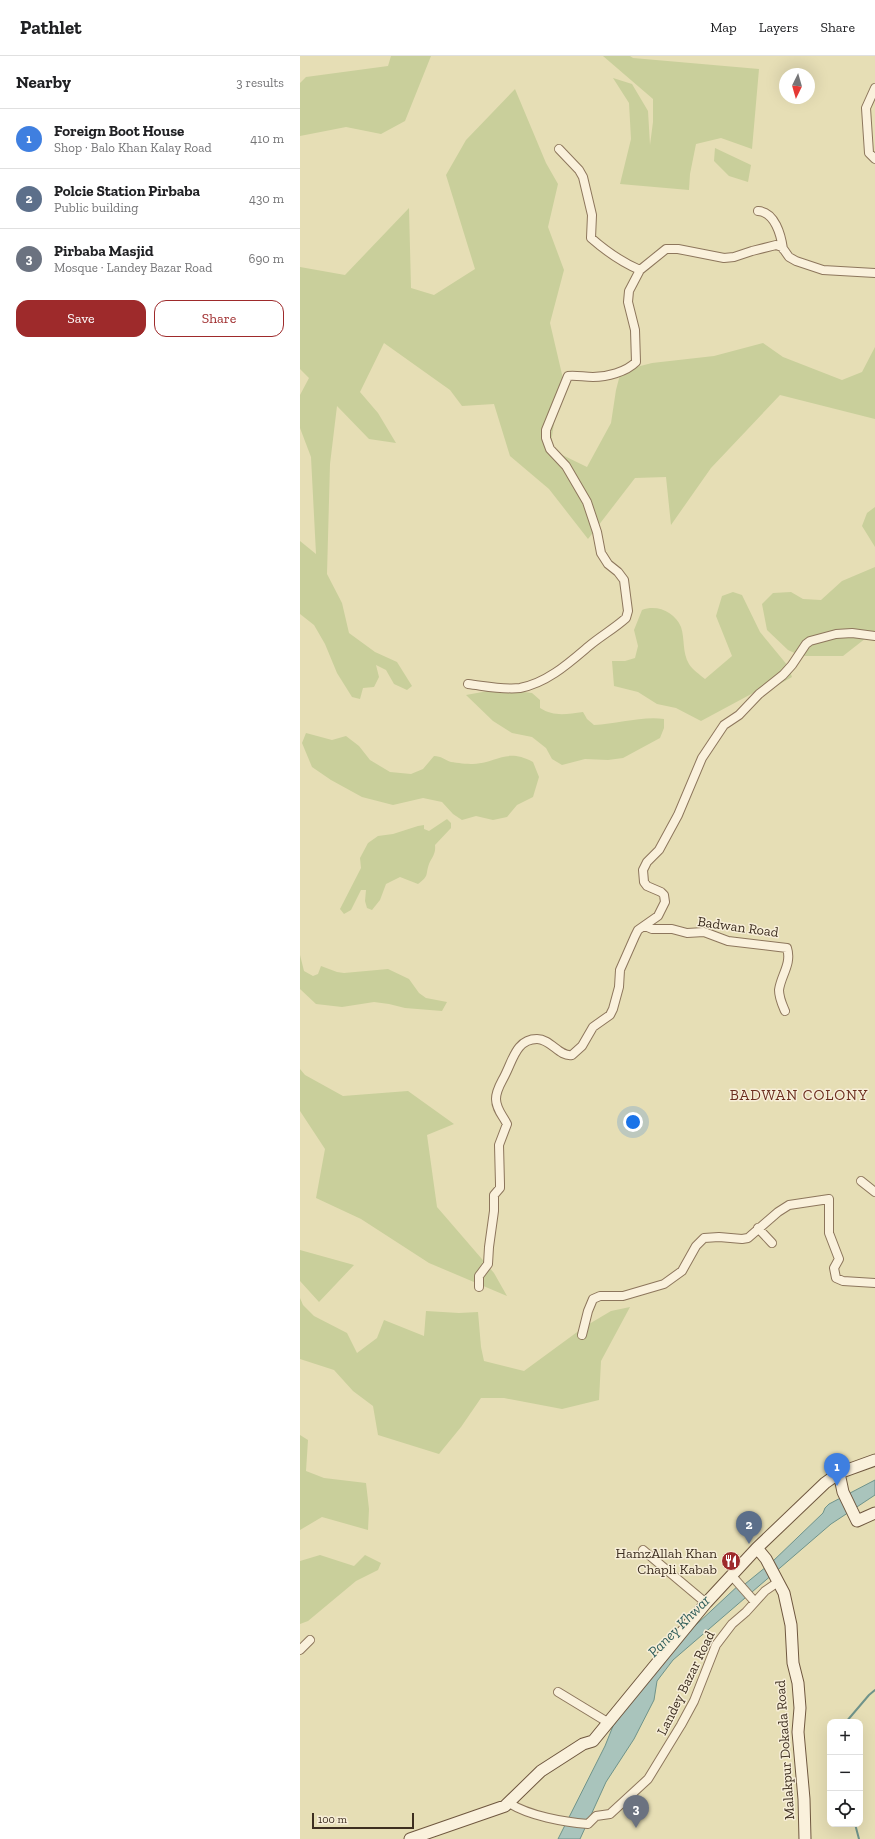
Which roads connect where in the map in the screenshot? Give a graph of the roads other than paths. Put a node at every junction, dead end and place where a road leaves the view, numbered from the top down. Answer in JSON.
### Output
{"nodes":[{"id":1,"x":875,"y":88,"type":"edge"},
{"id":2,"x":559,"y":149,"type":"dead end"},
{"id":3,"x":875,"y":158,"type":"edge"},
{"id":4,"x":758,"y":210,"type":"dead end"},
{"id":5,"x":783,"y":249,"type":"junction"},
{"id":6,"x":640,"y":270,"type":"junction"},
{"id":7,"x":875,"y":273,"type":"edge"},
{"id":8,"x":875,"y":636,"type":"edge"},
{"id":9,"x":468,"y":684,"type":"dead end"},
{"id":10,"x":645,"y":926,"type":"junction"},
{"id":11,"x":785,"y":1011,"type":"dead end"},
{"id":12,"x":861,"y":1181,"type":"dead end"},
{"id":13,"x":875,"y":1192,"type":"edge"},
{"id":14,"x":758,"y":1228,"type":"junction"},
{"id":15,"x":772,"y":1243,"type":"dead end"},
{"id":16,"x":875,"y":1283,"type":"edge"},
{"id":17,"x":479,"y":1288,"type":"dead end"},
{"id":18,"x":582,"y":1335,"type":"dead end"},
{"id":19,"x":875,"y":1460,"type":"edge"},
{"id":20,"x":839,"y":1473,"type":"junction"},
{"id":21,"x":875,"y":1513,"type":"edge"},
{"id":22,"x":757,"y":1548,"type":"junction"},
{"id":23,"x":643,"y":1550,"type":"dead end"},
{"id":24,"x":732,"y":1576,"type":"junction"},
{"id":25,"x":777,"y":1579,"type":"junction"},
{"id":26,"x":755,"y":1602,"type":"junction"},
{"id":27,"x":706,"y":1603,"type":"junction"},
{"id":28,"x":310,"y":1640,"type":"dead end"},
{"id":29,"x":300,"y":1650,"type":"edge"},
{"id":30,"x":558,"y":1692,"type":"dead end"},
{"id":31,"x":609,"y":1723,"type":"junction"},
{"id":32,"x":509,"y":1803,"type":"junction"},
{"id":33,"x":410,"y":1839,"type":"edge"},
{"id":34,"x":805,"y":1839,"type":"edge"}],
"edges":[{"from":1,"to":3,"type":"street"},
{"from":2,"to":6,"type":"street"},
{"from":4,"to":5,"type":"street"},
{"from":5,"to":6,"type":"street"},
{"from":5,"to":7,"type":"street"},
{"from":6,"to":9,"type":"street"},
{"from":8,"to":10,"type":"street"},
{"from":10,"to":11,"type":"street","name":"Badwan Road"},
{"from":10,"to":17,"type":"street"},
{"from":12,"to":13,"type":"street"},
{"from":14,"to":15,"type":"street"},
{"from":14,"to":16,"type":"street"},
{"from":14,"to":18,"type":"street"},
{"from":19,"to":20,"type":"main road"},
{"from":20,"to":21,"type":"main road"},
{"from":20,"to":22,"type":"main road"},
{"from":22,"to":24,"type":"main road"},
{"from":22,"to":25,"type":"main road","name":"Malakpur Dokada Road"},
{"from":23,"to":27,"type":"street"},
{"from":24,"to":26,"type":"street"},
{"from":24,"to":27,"type":"main road"},
{"from":25,"to":26,"type":"street","name":"Landey Bazar Road"},
{"from":25,"to":34,"type":"main road","name":"Malakpur Dokada Road"},
{"from":26,"to":32,"type":"street","name":"Landey Bazar Road"},
{"from":27,"to":31,"type":"main road"},
{"from":28,"to":29,"type":"street"},
{"from":30,"to":31,"type":"street"},
{"from":31,"to":32,"type":"main road"},
{"from":32,"to":33,"type":"main road"}]}
